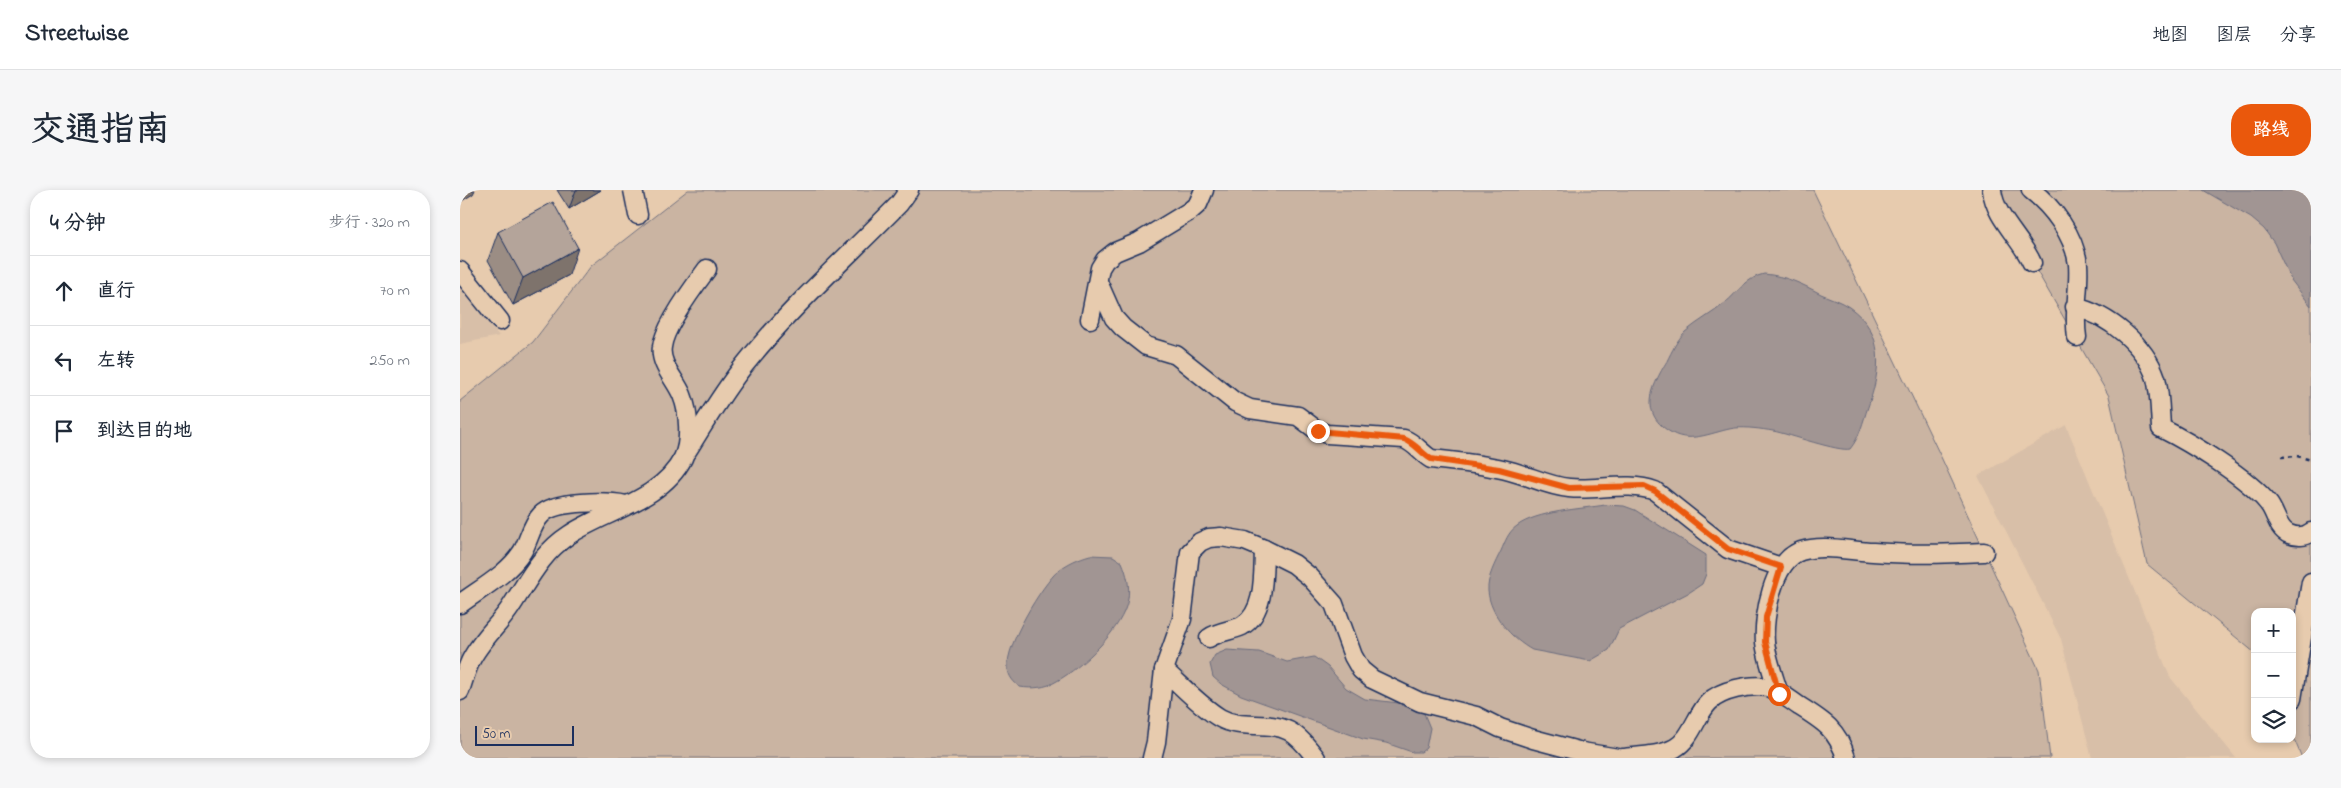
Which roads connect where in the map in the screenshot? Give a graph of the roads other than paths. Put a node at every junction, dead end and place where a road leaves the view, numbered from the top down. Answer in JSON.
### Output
{"nodes":[{"id":1,"x":633,"y":190,"type":"edge"},
{"id":2,"x":909,"y":190,"type":"edge"},
{"id":3,"x":1204,"y":190,"type":"edge"},
{"id":4,"x":1992,"y":190,"type":"edge"},
{"id":5,"x":2031,"y":190,"type":"edge"},
{"id":6,"x":638,"y":215,"type":"dead end"},
{"id":7,"x":2032,"y":263,"type":"dead end"},
{"id":8,"x":707,"y":268,"type":"dead end"},
{"id":9,"x":460,"y":271,"type":"edge"},
{"id":10,"x":1098,"y":282,"type":"junction"},
{"id":11,"x":2075,"y":307,"type":"junction"},
{"id":12,"x":1090,"y":319,"type":"dead end"},
{"id":13,"x":500,"y":321,"type":"dead end"},
{"id":14,"x":2077,"y":338,"type":"dead end"},
{"id":15,"x":684,"y":457,"type":"junction"},
{"id":16,"x":626,"y":505,"type":"junction"},
{"id":17,"x":2311,"y":533,"type":"edge"},
{"id":18,"x":1264,"y":549,"type":"junction"},
{"id":19,"x":1984,"y":552,"type":"dead end"},
{"id":20,"x":1781,"y":567,"type":"junction"},
{"id":21,"x":505,"y":570,"type":"junction"},
{"id":22,"x":2311,"y":582,"type":"edge"},
{"id":23,"x":515,"y":598,"type":"junction"},
{"id":24,"x":460,"y":604,"type":"edge"},
{"id":25,"x":1209,"y":638,"type":"dead end"},
{"id":26,"x":1164,"y":670,"type":"junction"},
{"id":27,"x":460,"y":691,"type":"edge"},
{"id":28,"x":1779,"y":694,"type":"junction"},
{"id":29,"x":2292,"y":698,"type":"edge"},
{"id":30,"x":1152,"y":758,"type":"edge"},
{"id":31,"x":1316,"y":758,"type":"edge"},
{"id":32,"x":1618,"y":758,"type":"edge"},
{"id":33,"x":1623,"y":758,"type":"edge"},
{"id":34,"x":1846,"y":758,"type":"edge"}],
"edges":[{"from":1,"to":6,"type":"street"},
{"from":2,"to":15,"type":"street"},
{"from":3,"to":10,"type":"street"},
{"from":4,"to":7,"type":"street"},
{"from":5,"to":11,"type":"street"},
{"from":8,"to":15,"type":"street"},
{"from":9,"to":13,"type":"street"},
{"from":10,"to":12,"type":"street"},
{"from":10,"to":20,"type":"street"},
{"from":11,"to":14,"type":"street"},
{"from":11,"to":17,"type":"street"},
{"from":15,"to":16,"type":"street"},
{"from":16,"to":21,"type":"street"},
{"from":16,"to":23,"type":"street"},
{"from":18,"to":25,"type":"street"},
{"from":18,"to":26,"type":"street"},
{"from":18,"to":32,"type":"street"},
{"from":19,"to":20,"type":"street"},
{"from":20,"to":28,"type":"street"},
{"from":21,"to":23,"type":"street"},
{"from":21,"to":24,"type":"street"},
{"from":22,"to":29,"type":"street"},
{"from":23,"to":27,"type":"street"},
{"from":26,"to":30,"type":"street"},
{"from":26,"to":31,"type":"street"},
{"from":28,"to":33,"type":"street"},
{"from":28,"to":34,"type":"street"}]}
